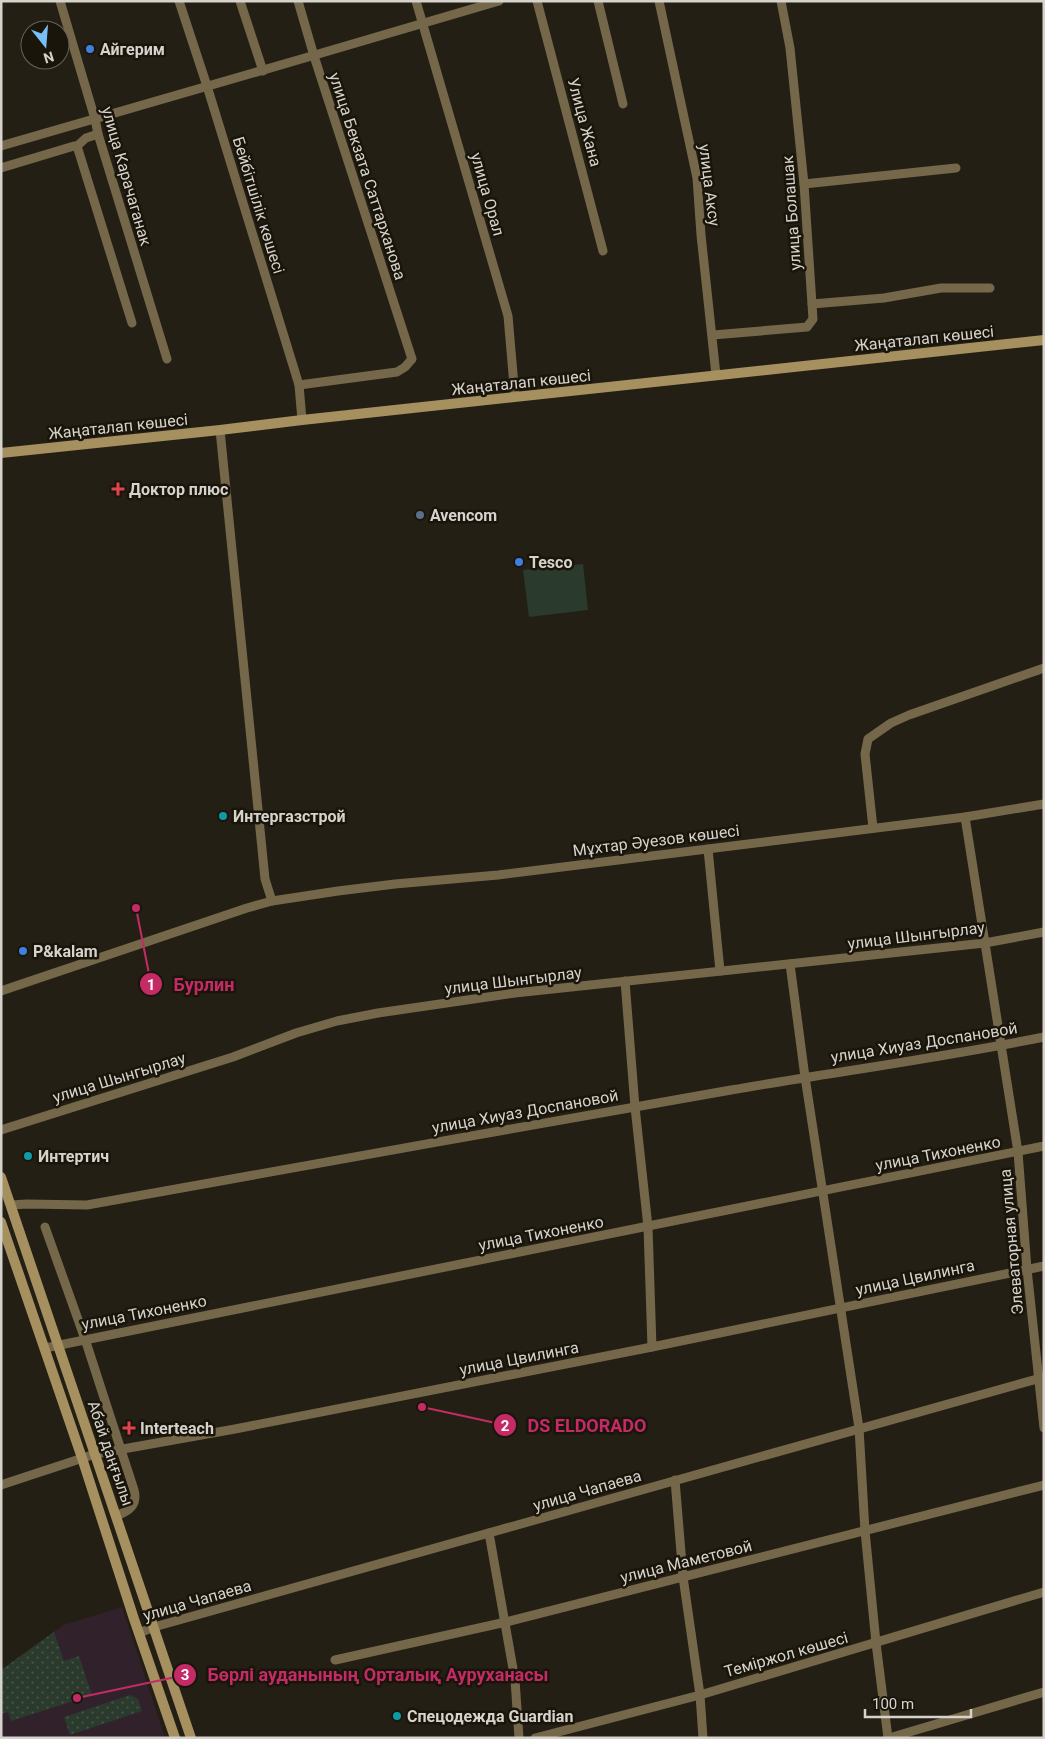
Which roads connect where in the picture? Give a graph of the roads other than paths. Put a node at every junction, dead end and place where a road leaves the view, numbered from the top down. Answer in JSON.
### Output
{"nodes":[{"id":1,"x":60,"y":1,"type":"edge"},
{"id":2,"x":179,"y":1,"type":"edge"},
{"id":3,"x":240,"y":1,"type":"edge"},
{"id":4,"x":298,"y":1,"type":"edge"},
{"id":5,"x":416,"y":1,"type":"edge"},
{"id":6,"x":499,"y":1,"type":"edge"},
{"id":7,"x":537,"y":1,"type":"edge"},
{"id":8,"x":598,"y":1,"type":"edge"},
{"id":9,"x":659,"y":1,"type":"edge"},
{"id":10,"x":781,"y":1,"type":"edge"},
{"id":11,"x":422,"y":23,"type":"junction"},
{"id":12,"x":314,"y":56,"type":"junction"},
{"id":13,"x":263,"y":71,"type":"junction"},
{"id":14,"x":207,"y":86,"type":"junction"},
{"id":15,"x":623,"y":104,"type":"dead end"},
{"id":16,"x":95,"y":119,"type":"junction"},
{"id":17,"x":98,"y":134,"type":"junction"},
{"id":18,"x":1,"y":146,"type":"edge"},
{"id":19,"x":77,"y":146,"type":"junction"},
{"id":20,"x":1,"y":168,"type":"edge"},
{"id":21,"x":956,"y":168,"type":"dead end"},
{"id":22,"x":804,"y":184,"type":"junction"},
{"id":23,"x":603,"y":251,"type":"dead end"},
{"id":24,"x":990,"y":288,"type":"dead end"},
{"id":25,"x":812,"y":304,"type":"junction"},
{"id":26,"x":132,"y":323,"type":"dead end"},
{"id":27,"x":713,"y":335,"type":"junction"},
{"id":28,"x":1044,"y":340,"type":"edge"},
{"id":29,"x":167,"y":359,"type":"dead end"},
{"id":30,"x":716,"y":375,"type":"junction"},
{"id":31,"x":299,"y":385,"type":"junction"},
{"id":32,"x":516,"y":398,"type":"junction"},
{"id":33,"x":302,"y":420,"type":"junction"},
{"id":34,"x":220,"y":430,"type":"junction"},
{"id":35,"x":1,"y":453,"type":"edge"},
{"id":36,"x":1044,"y":668,"type":"edge"},
{"id":37,"x":1044,"y":804,"type":"edge"},
{"id":38,"x":965,"y":817,"type":"junction"},
{"id":39,"x":873,"y":828,"type":"junction"},
{"id":40,"x":708,"y":849,"type":"junction"},
{"id":41,"x":272,"y":902,"type":"junction"},
{"id":42,"x":1044,"y":932,"type":"edge"},
{"id":43,"x":985,"y":943,"type":"junction"},
{"id":44,"x":790,"y":964,"type":"junction"},
{"id":45,"x":720,"y":971,"type":"junction"},
{"id":46,"x":625,"y":981,"type":"junction"},
{"id":47,"x":1,"y":991,"type":"edge"},
{"id":48,"x":1044,"y":1037,"type":"edge"},
{"id":49,"x":1002,"y":1045,"type":"junction"},
{"id":50,"x":805,"y":1077,"type":"junction"},
{"id":51,"x":635,"y":1107,"type":"junction"},
{"id":52,"x":1,"y":1130,"type":"edge"},
{"id":53,"x":1044,"y":1146,"type":"edge"},
{"id":54,"x":1018,"y":1152,"type":"junction"},
{"id":55,"x":1,"y":1178,"type":"edge"},
{"id":56,"x":823,"y":1191,"type":"junction"},
{"id":57,"x":11,"y":1206,"type":"junction"},
{"id":58,"x":1,"y":1222,"type":"edge"},
{"id":59,"x":648,"y":1226,"type":"junction"},
{"id":60,"x":45,"y":1227,"type":"dead end"},
{"id":61,"x":1044,"y":1266,"type":"edge"},
{"id":62,"x":1027,"y":1269,"type":"junction"},
{"id":63,"x":841,"y":1308,"type":"junction"},
{"id":64,"x":85,"y":1339,"type":"junction"},
{"id":65,"x":58,"y":1345,"type":"junction"},
{"id":66,"x":652,"y":1347,"type":"junction"},
{"id":67,"x":45,"y":1348,"type":"junction"},
{"id":68,"x":1041,"y":1378,"type":"edge"},
{"id":69,"x":859,"y":1428,"type":"junction"},
{"id":70,"x":1044,"y":1428,"type":"edge"},
{"id":71,"x":122,"y":1450,"type":"junction"},
{"id":72,"x":95,"y":1454,"type":"junction"},
{"id":73,"x":82,"y":1458,"type":"junction"},
{"id":74,"x":675,"y":1480,"type":"junction"},
{"id":75,"x":1,"y":1485,"type":"edge"},
{"id":76,"x":1044,"y":1485,"type":"edge"},
{"id":77,"x":116,"y":1516,"type":"junction"},
{"id":78,"x":865,"y":1531,"type":"junction"},
{"id":79,"x":489,"y":1533,"type":"junction"},
{"id":80,"x":683,"y":1577,"type":"junction"},
{"id":81,"x":1044,"y":1592,"type":"edge"},
{"id":82,"x":506,"y":1622,"type":"junction"},
{"id":83,"x":154,"y":1627,"type":"junction"},
{"id":84,"x":139,"y":1633,"type":"junction"},
{"id":85,"x":876,"y":1643,"type":"junction"},
{"id":86,"x":335,"y":1660,"type":"dead end"},
{"id":87,"x":1044,"y":1692,"type":"edge"},
{"id":88,"x":700,"y":1695,"type":"junction"},
{"id":89,"x":175,"y":1738,"type":"edge"},
{"id":90,"x":191,"y":1738,"type":"edge"},
{"id":91,"x":518,"y":1738,"type":"edge"},
{"id":92,"x":536,"y":1738,"type":"edge"},
{"id":93,"x":703,"y":1738,"type":"edge"},
{"id":94,"x":888,"y":1738,"type":"edge"}],
"edges":[{"from":1,"to":16,"type":"street","name":"улица Карачаганак"},
{"from":2,"to":14,"type":"street","name":"Бейбітшілік көшесі"},
{"from":3,"to":13,"type":"street"},
{"from":4,"to":12,"type":"street","name":"улица Бекзата Саттарханова"},
{"from":5,"to":11,"type":"street","name":"улица Орал"},
{"from":6,"to":11,"type":"street"},
{"from":7,"to":23,"type":"street","name":"Улица Жана"},
{"from":8,"to":15,"type":"street"},
{"from":9,"to":27,"type":"street","name":"улица Аксу"},
{"from":10,"to":22,"type":"street","name":"улица Болашак"},
{"from":11,"to":12,"type":"street"},
{"from":11,"to":32,"type":"street","name":"улица Орал"},
{"from":12,"to":13,"type":"street"},
{"from":12,"to":31,"type":"street","name":"улица Бекзата Саттарханова"},
{"from":13,"to":14,"type":"street"},
{"from":14,"to":16,"type":"street"},
{"from":14,"to":31,"type":"street","name":"Бейбітшілік көшесі"},
{"from":16,"to":17,"type":"street","name":"улица Карачаганак"},
{"from":16,"to":18,"type":"street"},
{"from":17,"to":19,"type":"street"},
{"from":17,"to":29,"type":"street","name":"улица Карачаганак"},
{"from":19,"to":20,"type":"street"},
{"from":19,"to":26,"type":"street"},
{"from":21,"to":22,"type":"street"},
{"from":22,"to":25,"type":"street","name":"улица Болашак"},
{"from":24,"to":25,"type":"street"},
{"from":25,"to":27,"type":"street","name":"улица Болашак"},
{"from":27,"to":30,"type":"street","name":"улица Аксу"},
{"from":28,"to":30,"type":"street","name":"Жаңаталап көшесі"},
{"from":30,"to":32,"type":"street","name":"Жаңаталап көшесі"},
{"from":31,"to":33,"type":"street","name":"Бейбітшілік көшесі"},
{"from":32,"to":33,"type":"street","name":"Жаңаталап көшесі"},
{"from":33,"to":34,"type":"street","name":"Жаңаталап көшесі"},
{"from":34,"to":35,"type":"street","name":"Жаңаталап көшесі"},
{"from":34,"to":41,"type":"street"},
{"from":36,"to":39,"type":"street"},
{"from":37,"to":38,"type":"street","name":"Мұхтар Әуезов көшесі"},
{"from":38,"to":39,"type":"street","name":"Мұхтар Әуезов көшесі"},
{"from":38,"to":43,"type":"street","name":"Элеваторная улица"},
{"from":39,"to":40,"type":"street","name":"Мұхтар Әуезов көшесі"},
{"from":40,"to":41,"type":"street","name":"Мұхтар Әуезов көшесі"},
{"from":40,"to":45,"type":"street"},
{"from":41,"to":47,"type":"street","name":"Мұхтар Әуезов көшесі"},
{"from":42,"to":43,"type":"street","name":"улица Шынгырлау"},
{"from":43,"to":44,"type":"street","name":"улица Шынгырлау"},
{"from":43,"to":49,"type":"street","name":"Элеваторная улица"},
{"from":44,"to":45,"type":"street","name":"улица Шынгырлау"},
{"from":44,"to":50,"type":"street"},
{"from":45,"to":46,"type":"street","name":"улица Шынгырлау"},
{"from":46,"to":51,"type":"street"},
{"from":46,"to":52,"type":"street","name":"улица Шынгырлау"},
{"from":48,"to":49,"type":"street","name":"улица Хиуаз Доспановой"},
{"from":49,"to":50,"type":"street","name":"улица Хиуаз Доспановой"},
{"from":49,"to":54,"type":"street","name":"Элеваторная улица"},
{"from":50,"to":51,"type":"street","name":"улица Хиуаз Доспановой"},
{"from":50,"to":56,"type":"street"},
{"from":51,"to":57,"type":"street","name":"улица Хиуаз Доспановой"},
{"from":51,"to":59,"type":"street"},
{"from":53,"to":54,"type":"street","name":"улица Тихоненко"},
{"from":54,"to":56,"type":"street","name":"улица Тихоненко"},
{"from":54,"to":62,"type":"street","name":"Элеваторная улица"},
{"from":55,"to":57,"type":"street","name":"Абай даңғылы"},
{"from":56,"to":59,"type":"street","name":"улица Тихоненко"},
{"from":56,"to":63,"type":"street"},
{"from":57,"to":65,"type":"street","name":"Абай даңғылы"},
{"from":58,"to":67,"type":"street","name":"Абай даңғылы"},
{"from":59,"to":64,"type":"street","name":"улица Тихоненко"},
{"from":59,"to":66,"type":"street"},
{"from":60,"to":64,"type":"street"},
{"from":61,"to":62,"type":"street","name":"улица Цвилинга"},
{"from":62,"to":63,"type":"street","name":"улица Цвилинга"},
{"from":62,"to":68,"type":"street","name":"Элеваторная улица"},
{"from":63,"to":66,"type":"street","name":"улица Цвилинга"},
{"from":63,"to":69,"type":"street"},
{"from":64,"to":65,"type":"street","name":"улица Тихоненко"},
{"from":64,"to":71,"type":"street"},
{"from":65,"to":67,"type":"street","name":"улица Тихоненко"},
{"from":65,"to":72,"type":"street","name":"Абай даңғылы"},
{"from":66,"to":71,"type":"street","name":"улица Цвилинга"},
{"from":67,"to":73,"type":"street","name":"Абай даңғылы"},
{"from":68,"to":69,"type":"street","name":"улица Чапаева"},
{"from":68,"to":70,"type":"street","name":"Элеваторная улица"},
{"from":69,"to":74,"type":"street","name":"улица Чапаева"},
{"from":69,"to":78,"type":"street"},
{"from":71,"to":72,"type":"street","name":"улица Цвилинга"},
{"from":71,"to":77,"type":"street"},
{"from":72,"to":73,"type":"street","name":"улица Цвилинга"},
{"from":72,"to":77,"type":"street","name":"Абай даңғылы"},
{"from":73,"to":75,"type":"street","name":"улица Цвилинга"},
{"from":73,"to":84,"type":"street","name":"Абай даңғылы"},
{"from":74,"to":79,"type":"street","name":"улица Чапаева"},
{"from":74,"to":80,"type":"street"},
{"from":76,"to":78,"type":"street","name":"улица Маметовой"},
{"from":77,"to":83,"type":"street","name":"Абай даңғылы"},
{"from":78,"to":80,"type":"street","name":"улица Маметовой"},
{"from":78,"to":85,"type":"street"},
{"from":79,"to":82,"type":"street"},
{"from":79,"to":83,"type":"street","name":"улица Чапаева"},
{"from":80,"to":82,"type":"street","name":"улица Маметовой"},
{"from":80,"to":88,"type":"street"},
{"from":81,"to":85,"type":"street","name":"Теміржол көшесі"},
{"from":82,"to":86,"type":"street","name":"улица Маметовой"},
{"from":82,"to":91,"type":"street"},
{"from":83,"to":84,"type":"street","name":"улица Чапаева"},
{"from":83,"to":90,"type":"street","name":"Абай даңғылы"},
{"from":84,"to":89,"type":"street","name":"Абай даңғылы"},
{"from":85,"to":88,"type":"street","name":"Теміржол көшесі"},
{"from":85,"to":94,"type":"street"},
{"from":87,"to":94,"type":"street"},
{"from":88,"to":92,"type":"street","name":"Теміржол көшесі"},
{"from":88,"to":93,"type":"street"}]}
